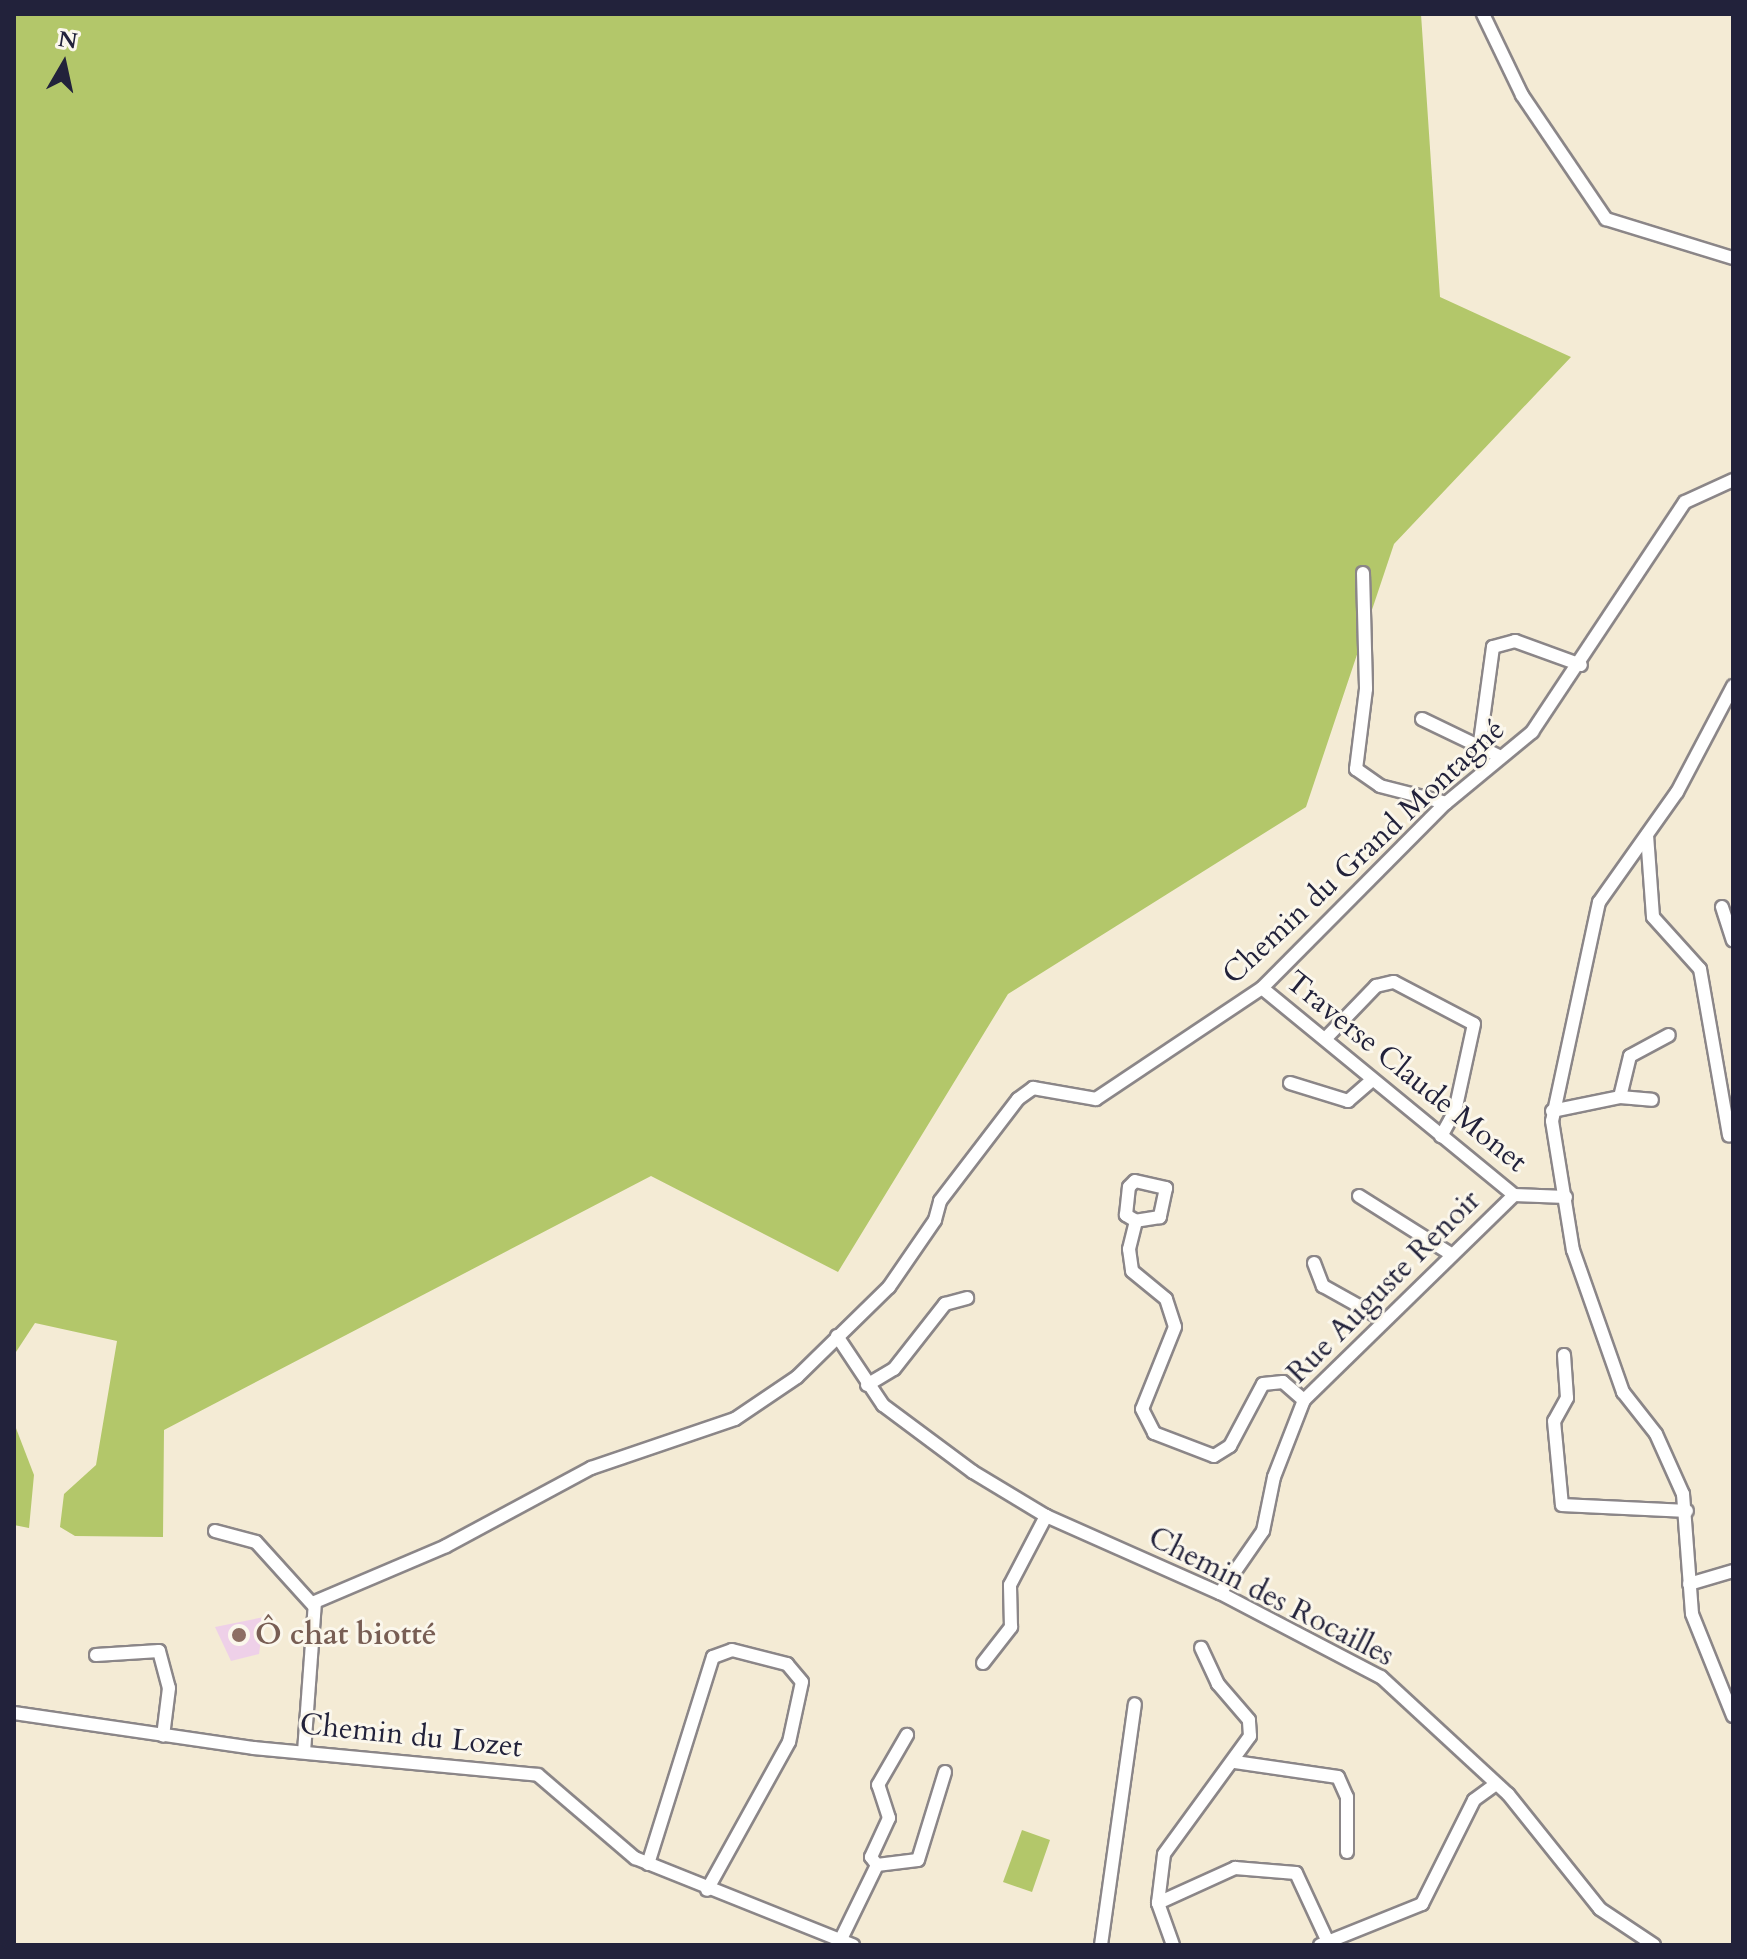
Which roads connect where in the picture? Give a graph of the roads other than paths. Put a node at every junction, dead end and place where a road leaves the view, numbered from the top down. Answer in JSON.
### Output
{"nodes":[{"id":1,"x":1483,"y":14,"type":"edge"},
{"id":2,"x":1733,"y":258,"type":"edge"},
{"id":3,"x":1733,"y":480,"type":"edge"},
{"id":4,"x":1363,"y":573,"type":"dead end"},
{"id":5,"x":1581,"y":665,"type":"junction"},
{"id":6,"x":1733,"y":686,"type":"edge"},
{"id":7,"x":1422,"y":719,"type":"dead end"},
{"id":8,"x":1480,"y":742,"type":"junction"},
{"id":9,"x":1499,"y":756,"type":"junction"},
{"id":10,"x":1446,"y":803,"type":"junction"},
{"id":11,"x":1647,"y":835,"type":"junction"},
{"id":12,"x":1722,"y":907,"type":"dead end"},
{"id":13,"x":1733,"y":940,"type":"edge"},
{"id":14,"x":1262,"y":988,"type":"junction"},
{"id":15,"x":1669,"y":1035,"type":"dead end"},
{"id":16,"x":1327,"y":1037,"type":"junction"},
{"id":17,"x":1290,"y":1083,"type":"dead end"},
{"id":18,"x":1369,"y":1083,"type":"junction"},
{"id":19,"x":1620,"y":1097,"type":"junction"},
{"id":20,"x":1652,"y":1100,"type":"dead end"},
{"id":21,"x":1552,"y":1111,"type":"junction"},
{"id":22,"x":1729,"y":1135,"type":"dead end"},
{"id":23,"x":1441,"y":1136,"type":"junction"},
{"id":24,"x":1514,"y":1195,"type":"junction"},
{"id":25,"x":1359,"y":1196,"type":"dead end"},
{"id":26,"x":1566,"y":1197,"type":"junction"},
{"id":27,"x":1136,"y":1221,"type":"dead end"},
{"id":28,"x":1449,"y":1253,"type":"junction"},
{"id":29,"x":1314,"y":1263,"type":"dead end"},
{"id":30,"x":967,"y":1298,"type":"dead end"},
{"id":31,"x":1384,"y":1320,"type":"junction"},
{"id":32,"x":837,"y":1336,"type":"junction"},
{"id":33,"x":1564,"y":1355,"type":"dead end"},
{"id":34,"x":867,"y":1385,"type":"junction"},
{"id":35,"x":1304,"y":1400,"type":"junction"},
{"id":36,"x":1687,"y":1511,"type":"junction"},
{"id":37,"x":1046,"y":1516,"type":"junction"},
{"id":38,"x":215,"y":1531,"type":"dead end"},
{"id":39,"x":1733,"y":1571,"type":"edge"},
{"id":40,"x":1689,"y":1584,"type":"junction"},
{"id":41,"x":1220,"y":1593,"type":"junction"},
{"id":42,"x":313,"y":1605,"type":"junction"},
{"id":43,"x":1201,"y":1648,"type":"dead end"},
{"id":44,"x":96,"y":1655,"type":"dead end"},
{"id":45,"x":983,"y":1663,"type":"dead end"},
{"id":46,"x":1135,"y":1704,"type":"dead end"},
{"id":47,"x":14,"y":1713,"type":"edge"},
{"id":48,"x":1733,"y":1716,"type":"edge"},
{"id":49,"x":907,"y":1735,"type":"dead end"},
{"id":50,"x":163,"y":1736,"type":"junction"},
{"id":51,"x":304,"y":1752,"type":"junction"},
{"id":52,"x":1235,"y":1762,"type":"junction"},
{"id":53,"x":945,"y":1772,"type":"dead end"},
{"id":54,"x":1496,"y":1784,"type":"junction"},
{"id":55,"x":1347,"y":1852,"type":"dead end"},
{"id":56,"x":648,"y":1864,"type":"junction"},
{"id":57,"x":877,"y":1865,"type":"junction"},
{"id":58,"x":707,"y":1890,"type":"junction"},
{"id":59,"x":1158,"y":1903,"type":"junction"},
{"id":60,"x":847,"y":1943,"type":"edge"},
{"id":61,"x":1324,"y":1944,"type":"edge"},
{"id":62,"x":1101,"y":1945,"type":"edge"},
{"id":63,"x":1173,"y":1945,"type":"edge"},
{"id":64,"x":1654,"y":1945,"type":"edge"}],
"edges":[{"from":1,"to":2,"type":"street"},
{"from":3,"to":5,"type":"street","name":"Chemin du Grand Montagné"},
{"from":4,"to":10,"type":"street"},
{"from":5,"to":8,"type":"street"},
{"from":5,"to":9,"type":"street","name":"Chemin du Grand Montagné"},
{"from":6,"to":11,"type":"street"},
{"from":7,"to":8,"type":"street"},
{"from":8,"to":9,"type":"street"},
{"from":9,"to":10,"type":"street","name":"Chemin du Grand Montagné"},
{"from":10,"to":14,"type":"street","name":"Chemin du Grand Montagné"},
{"from":11,"to":21,"type":"street"},
{"from":11,"to":22,"type":"street"},
{"from":12,"to":13,"type":"street"},
{"from":14,"to":16,"type":"street","name":"Traverse Claude Monet"},
{"from":14,"to":32,"type":"street","name":"Chemin du Grand Montagné"},
{"from":15,"to":19,"type":"street"},
{"from":16,"to":18,"type":"street","name":"Traverse Claude Monet"},
{"from":16,"to":23,"type":"street"},
{"from":17,"to":18,"type":"street"},
{"from":18,"to":23,"type":"street","name":"Traverse Claude Monet"},
{"from":19,"to":20,"type":"street"},
{"from":19,"to":21,"type":"street"},
{"from":21,"to":26,"type":"street"},
{"from":23,"to":24,"type":"street","name":"Traverse Claude Monet"},
{"from":24,"to":26,"type":"street","name":"Traverse Claude Monet"},
{"from":24,"to":28,"type":"street","name":"Rue Auguste Renoir"},
{"from":25,"to":28,"type":"street"},
{"from":26,"to":36,"type":"street"},
{"from":27,"to":35,"type":"street"},
{"from":28,"to":31,"type":"street","name":"Rue Auguste Renoir"},
{"from":29,"to":31,"type":"street"},
{"from":30,"to":34,"type":"street"},
{"from":31,"to":35,"type":"street","name":"Rue Auguste Renoir"},
{"from":32,"to":34,"type":"street","name":"Chemin des Rocailles"},
{"from":32,"to":42,"type":"street","name":"Chemin du Grand Montagné"},
{"from":33,"to":36,"type":"street"},
{"from":34,"to":37,"type":"street","name":"Chemin des Rocailles"},
{"from":35,"to":41,"type":"street","name":"Rue Auguste Renoir"},
{"from":36,"to":40,"type":"street"},
{"from":37,"to":41,"type":"street","name":"Chemin des Rocailles"},
{"from":37,"to":45,"type":"street"},
{"from":38,"to":42,"type":"street"},
{"from":39,"to":40,"type":"street"},
{"from":40,"to":48,"type":"street"},
{"from":41,"to":54,"type":"street","name":"Chemin des Rocailles"},
{"from":42,"to":51,"type":"street"},
{"from":43,"to":52,"type":"street"},
{"from":44,"to":50,"type":"street"},
{"from":46,"to":62,"type":"street"},
{"from":47,"to":50,"type":"street","name":"Chemin du Lozet"},
{"from":49,"to":57,"type":"street"},
{"from":50,"to":51,"type":"street","name":"Chemin du Lozet"},
{"from":51,"to":56,"type":"street","name":"Chemin du Lozet"},
{"from":52,"to":55,"type":"street"},
{"from":52,"to":59,"type":"street"},
{"from":53,"to":57,"type":"street"},
{"from":54,"to":61,"type":"street"},
{"from":54,"to":64,"type":"street","name":"Chemin des Rocailles"},
{"from":56,"to":58,"type":"street","name":"Chemin du Lozet"},
{"from":56,"to":58,"type":"street"},
{"from":57,"to":60,"type":"street"},
{"from":58,"to":60,"type":"street","name":"Chemin du Lozet"},
{"from":59,"to":61,"type":"street"},
{"from":59,"to":63,"type":"street"}]}
